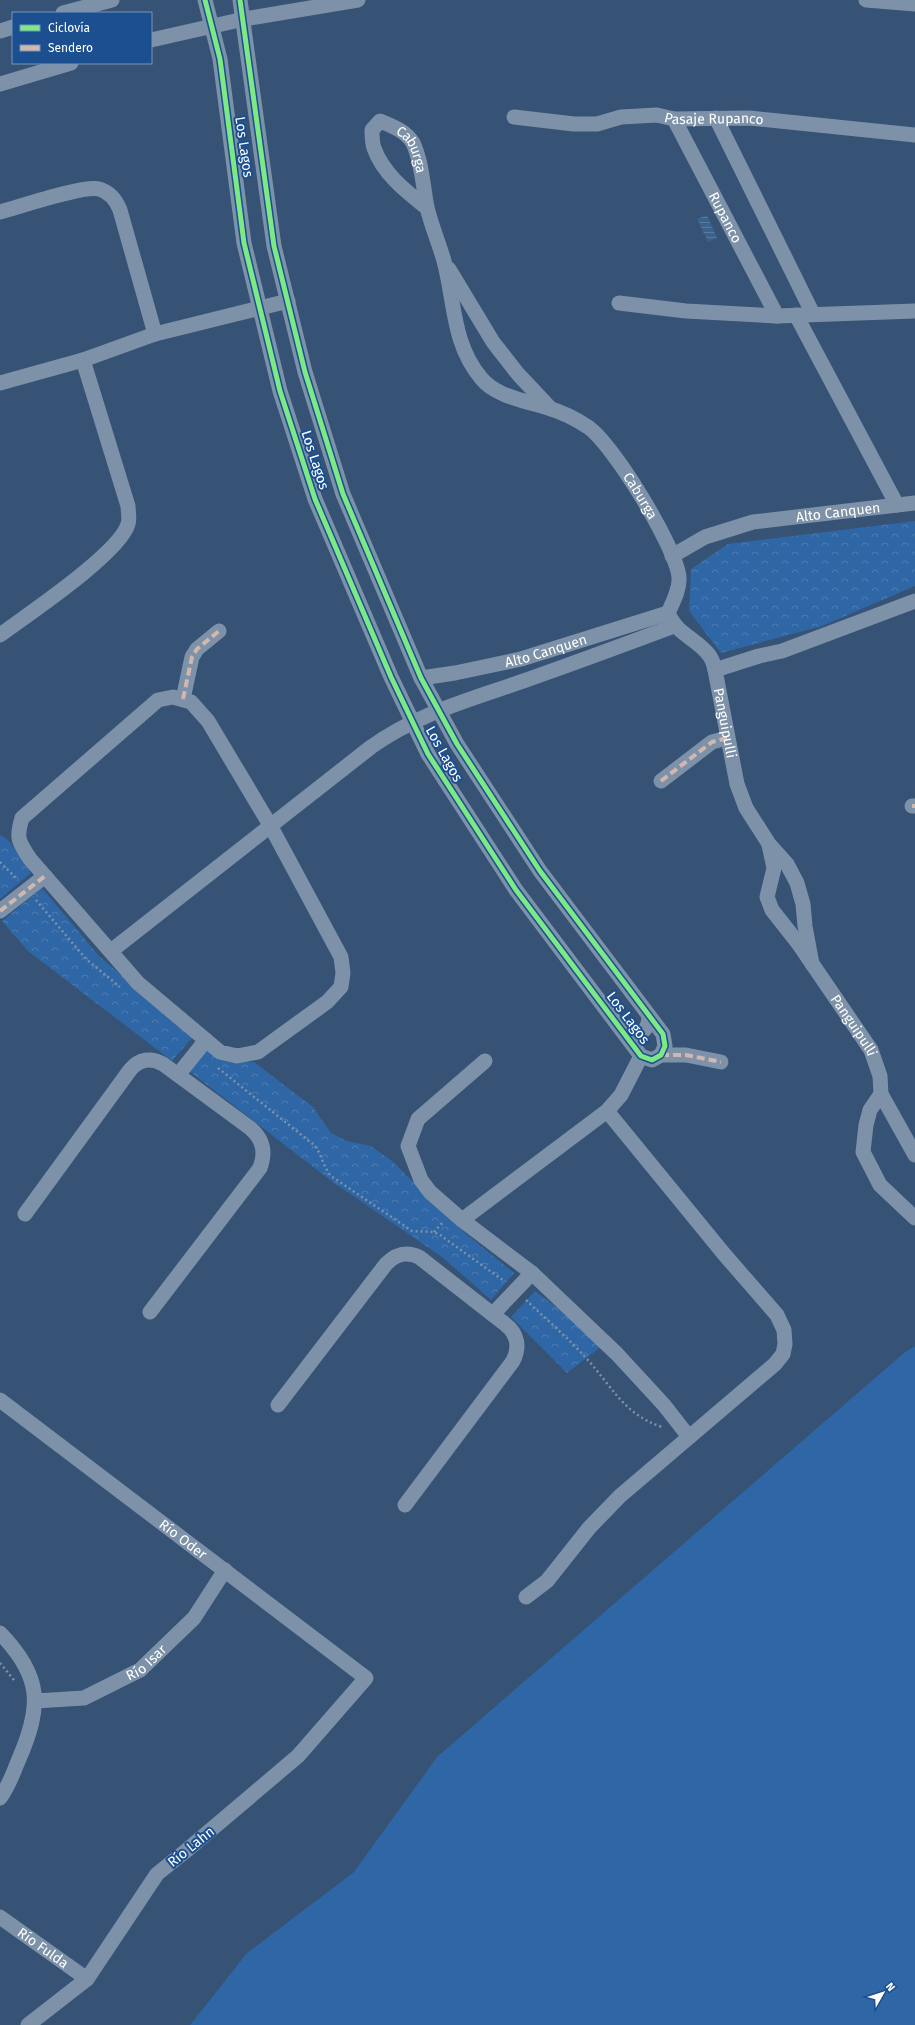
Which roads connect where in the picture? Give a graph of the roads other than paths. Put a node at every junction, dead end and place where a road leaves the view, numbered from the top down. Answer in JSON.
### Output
{"nodes":[{"id":1,"x":112,"y":0,"type":"edge"},
{"id":2,"x":205,"y":0,"type":"edge"},
{"id":3,"x":240,"y":0,"type":"edge"},
{"id":4,"x":358,"y":0,"type":"edge"},
{"id":5,"x":866,"y":0,"type":"edge"},
{"id":6,"x":915,"y":4,"type":"edge"},
{"id":7,"x":67,"y":12,"type":"edge"},
{"id":8,"x":244,"y":20,"type":"junction"},
{"id":9,"x":212,"y":26,"type":"junction"},
{"id":10,"x":12,"y":27,"type":"edge"},
{"id":11,"x":0,"y":31,"type":"edge"},
{"id":12,"x":152,"y":40,"type":"edge"},
{"id":13,"x":68,"y":64,"type":"edge"},
{"id":14,"x":0,"y":84,"type":"edge"},
{"id":15,"x":514,"y":117,"type":"dead end"},
{"id":16,"x":674,"y":118,"type":"junction"},
{"id":17,"x":716,"y":118,"type":"junction"},
{"id":18,"x":915,"y":135,"type":"edge"},
{"id":19,"x":428,"y":208,"type":"junction"},
{"id":20,"x":0,"y":212,"type":"edge"},
{"id":21,"x":444,"y":262,"type":"junction"},
{"id":22,"x":288,"y":301,"type":"junction"},
{"id":23,"x":619,"y":303,"type":"dead end"},
{"id":24,"x":260,"y":308,"type":"junction"},
{"id":25,"x":915,"y":311,"type":"edge"},
{"id":26,"x":813,"y":314,"type":"junction"},
{"id":27,"x":796,"y":315,"type":"junction"},
{"id":28,"x":777,"y":316,"type":"junction"},
{"id":29,"x":155,"y":334,"type":"junction"},
{"id":30,"x":83,"y":360,"type":"junction"},
{"id":31,"x":0,"y":383,"type":"edge"},
{"id":32,"x":550,"y":408,"type":"junction"},
{"id":33,"x":915,"y":503,"type":"edge"},
{"id":34,"x":898,"y":505,"type":"junction"},
{"id":35,"x":672,"y":556,"type":"junction"},
{"id":36,"x":915,"y":601,"type":"edge"},
{"id":37,"x":668,"y":613,"type":"junction"},
{"id":38,"x":674,"y":626,"type":"junction"},
{"id":39,"x":219,"y":631,"type":"dead end"},
{"id":40,"x":0,"y":635,"type":"edge"},
{"id":41,"x":520,"y":659,"type":"junction"},
{"id":42,"x":715,"y":670,"type":"junction"},
{"id":43,"x":421,"y":678,"type":"junction"},
{"id":44,"x":528,"y":679,"type":"junction"},
{"id":45,"x":183,"y":699,"type":"junction"},
{"id":46,"x":437,"y":710,"type":"junction"},
{"id":47,"x":413,"y":721,"type":"junction"},
{"id":48,"x":728,"y":738,"type":"junction"},
{"id":49,"x":661,"y":781,"type":"dead end"},
{"id":50,"x":270,"y":825,"type":"junction"},
{"id":51,"x":769,"y":844,"type":"junction"},
{"id":52,"x":44,"y":876,"type":"junction"},
{"id":53,"x":0,"y":911,"type":"edge"},
{"id":54,"x":111,"y":951,"type":"junction"},
{"id":55,"x":812,"y":964,"type":"junction"},
{"id":56,"x":649,"y":1016,"type":"junction"},
{"id":57,"x":626,"y":1035,"type":"junction"},
{"id":58,"x":206,"y":1040,"type":"junction"},
{"id":59,"x":660,"y":1055,"type":"junction"},
{"id":60,"x":641,"y":1056,"type":"junction"},
{"id":61,"x":485,"y":1061,"type":"dead end"},
{"id":62,"x":721,"y":1062,"type":"dead end"},
{"id":63,"x":178,"y":1075,"type":"junction"},
{"id":64,"x":881,"y":1094,"type":"junction"},
{"id":65,"x":607,"y":1112,"type":"junction"},
{"id":66,"x":915,"y":1155,"type":"edge"},
{"id":67,"x":24,"y":1214,"type":"dead end"},
{"id":68,"x":915,"y":1218,"type":"edge"},
{"id":69,"x":462,"y":1220,"type":"junction"},
{"id":70,"x":532,"y":1273,"type":"junction"},
{"id":71,"x":150,"y":1312,"type":"dead end"},
{"id":72,"x":493,"y":1314,"type":"junction"},
{"id":73,"x":0,"y":1400,"type":"edge"},
{"id":74,"x":278,"y":1406,"type":"dead end"},
{"id":75,"x":690,"y":1437,"type":"junction"},
{"id":76,"x":405,"y":1505,"type":"dead end"},
{"id":77,"x":225,"y":1570,"type":"junction"},
{"id":78,"x":526,"y":1596,"type":"dead end"},
{"id":79,"x":0,"y":1633,"type":"edge"},
{"id":80,"x":366,"y":1678,"type":"joint"},
{"id":81,"x":34,"y":1701,"type":"junction"},
{"id":82,"x":0,"y":1798,"type":"edge"},
{"id":83,"x":0,"y":1917,"type":"edge"},
{"id":84,"x":87,"y":1979,"type":"junction"},
{"id":85,"x":28,"y":2025,"type":"edge"}],
"edges":[{"from":1,"to":7,"type":"street"},
{"from":2,"to":9,"type":"street","name":"Los Lagos"},
{"from":3,"to":8,"type":"street","name":"Los Lagos"},
{"from":4,"to":8,"type":"street"},
{"from":5,"to":6,"type":"street"},
{"from":8,"to":9,"type":"street"},
{"from":8,"to":22,"type":"street","name":"Los Lagos"},
{"from":9,"to":12,"type":"street"},
{"from":9,"to":24,"type":"street","name":"Los Lagos"},
{"from":10,"to":11,"type":"street"},
{"from":13,"to":14,"type":"street"},
{"from":15,"to":16,"type":"street","name":"Pasaje Rupanco"},
{"from":16,"to":17,"type":"street","name":"Pasaje Rupanco"},
{"from":16,"to":28,"type":"street","name":"Rupanco"},
{"from":17,"to":18,"type":"street","name":"Pasaje Rupanco"},
{"from":17,"to":26,"type":"street"},
{"from":19,"to":19,"type":"street","name":"Caburga"},
{"from":19,"to":21,"type":"street","name":"Caburga"},
{"from":20,"to":29,"type":"street"},
{"from":21,"to":32,"type":"street","name":"Caburga"},
{"from":21,"to":32,"type":"street","name":"Caburga"},
{"from":22,"to":24,"type":"street"},
{"from":22,"to":43,"type":"street","name":"Los Lagos"},
{"from":23,"to":28,"type":"street"},
{"from":24,"to":29,"type":"street"},
{"from":24,"to":47,"type":"street","name":"Los Lagos"},
{"from":25,"to":26,"type":"street"},
{"from":26,"to":27,"type":"street"},
{"from":27,"to":28,"type":"street"},
{"from":27,"to":34,"type":"street"},
{"from":29,"to":30,"type":"street"},
{"from":30,"to":31,"type":"street"},
{"from":30,"to":40,"type":"street"},
{"from":32,"to":35,"type":"street","name":"Caburga"},
{"from":33,"to":34,"type":"street","name":"Alto Canquen"},
{"from":34,"to":35,"type":"street","name":"Alto Canquen"},
{"from":35,"to":37,"type":"street","name":"Caburga"},
{"from":36,"to":42,"type":"street"},
{"from":37,"to":38,"type":"street","name":"Panguipulli"},
{"from":37,"to":41,"type":"street","name":"Alto Canquen"},
{"from":38,"to":42,"type":"street","name":"Panguipulli"},
{"from":38,"to":44,"type":"street","name":"Alto Canquen"},
{"from":39,"to":45,"type":"street"},
{"from":41,"to":43,"type":"street","name":"Alto Canquen"},
{"from":41,"to":44,"type":"street"},
{"from":42,"to":48,"type":"street","name":"Panguipulli"},
{"from":43,"to":46,"type":"street","name":"Los Lagos"},
{"from":44,"to":46,"type":"street","name":"Alto Canquen"},
{"from":45,"to":50,"type":"street"},
{"from":45,"to":52,"type":"street"},
{"from":46,"to":47,"type":"street","name":"Alto Canquen"},
{"from":46,"to":56,"type":"street","name":"Los Lagos"},
{"from":47,"to":50,"type":"street","name":"Alto Canquen"},
{"from":47,"to":57,"type":"street","name":"Los Lagos"},
{"from":48,"to":49,"type":"street"},
{"from":48,"to":51,"type":"street","name":"Panguipulli"},
{"from":50,"to":54,"type":"street","name":"Alto Canquen"},
{"from":50,"to":58,"type":"street"},
{"from":51,"to":55,"type":"street","name":"Panguipulli"},
{"from":51,"to":55,"type":"street","name":"Panguipulli"},
{"from":52,"to":53,"type":"street"},
{"from":52,"to":54,"type":"street"},
{"from":54,"to":58,"type":"street"},
{"from":55,"to":64,"type":"street","name":"Panguipulli"},
{"from":56,"to":57,"type":"street"},
{"from":56,"to":59,"type":"street","name":"Los Lagos"},
{"from":57,"to":60,"type":"street","name":"Los Lagos"},
{"from":58,"to":63,"type":"street"},
{"from":59,"to":60,"type":"street","name":"Los Lagos"},
{"from":59,"to":62,"type":"street"},
{"from":60,"to":65,"type":"street"},
{"from":61,"to":69,"type":"street"},
{"from":63,"to":67,"type":"street"},
{"from":63,"to":71,"type":"street"},
{"from":64,"to":66,"type":"street","name":"Panguipulli"},
{"from":64,"to":68,"type":"street"},
{"from":65,"to":69,"type":"street"},
{"from":65,"to":75,"type":"street"},
{"from":69,"to":70,"type":"street"},
{"from":70,"to":72,"type":"street"},
{"from":70,"to":75,"type":"street"},
{"from":72,"to":74,"type":"street"},
{"from":72,"to":76,"type":"street"},
{"from":73,"to":77,"type":"street","name":"Río Oder"},
{"from":75,"to":78,"type":"street"},
{"from":77,"to":80,"type":"street","name":"Río Oder"},
{"from":77,"to":81,"type":"street","name":"Río Isar"},
{"from":79,"to":81,"type":"street"},
{"from":80,"to":84,"type":"street","name":"Río Lahn"},
{"from":81,"to":82,"type":"street"},
{"from":83,"to":84,"type":"street","name":"Río Fulda"},
{"from":84,"to":85,"type":"street","name":"Río Lahn"}]}
